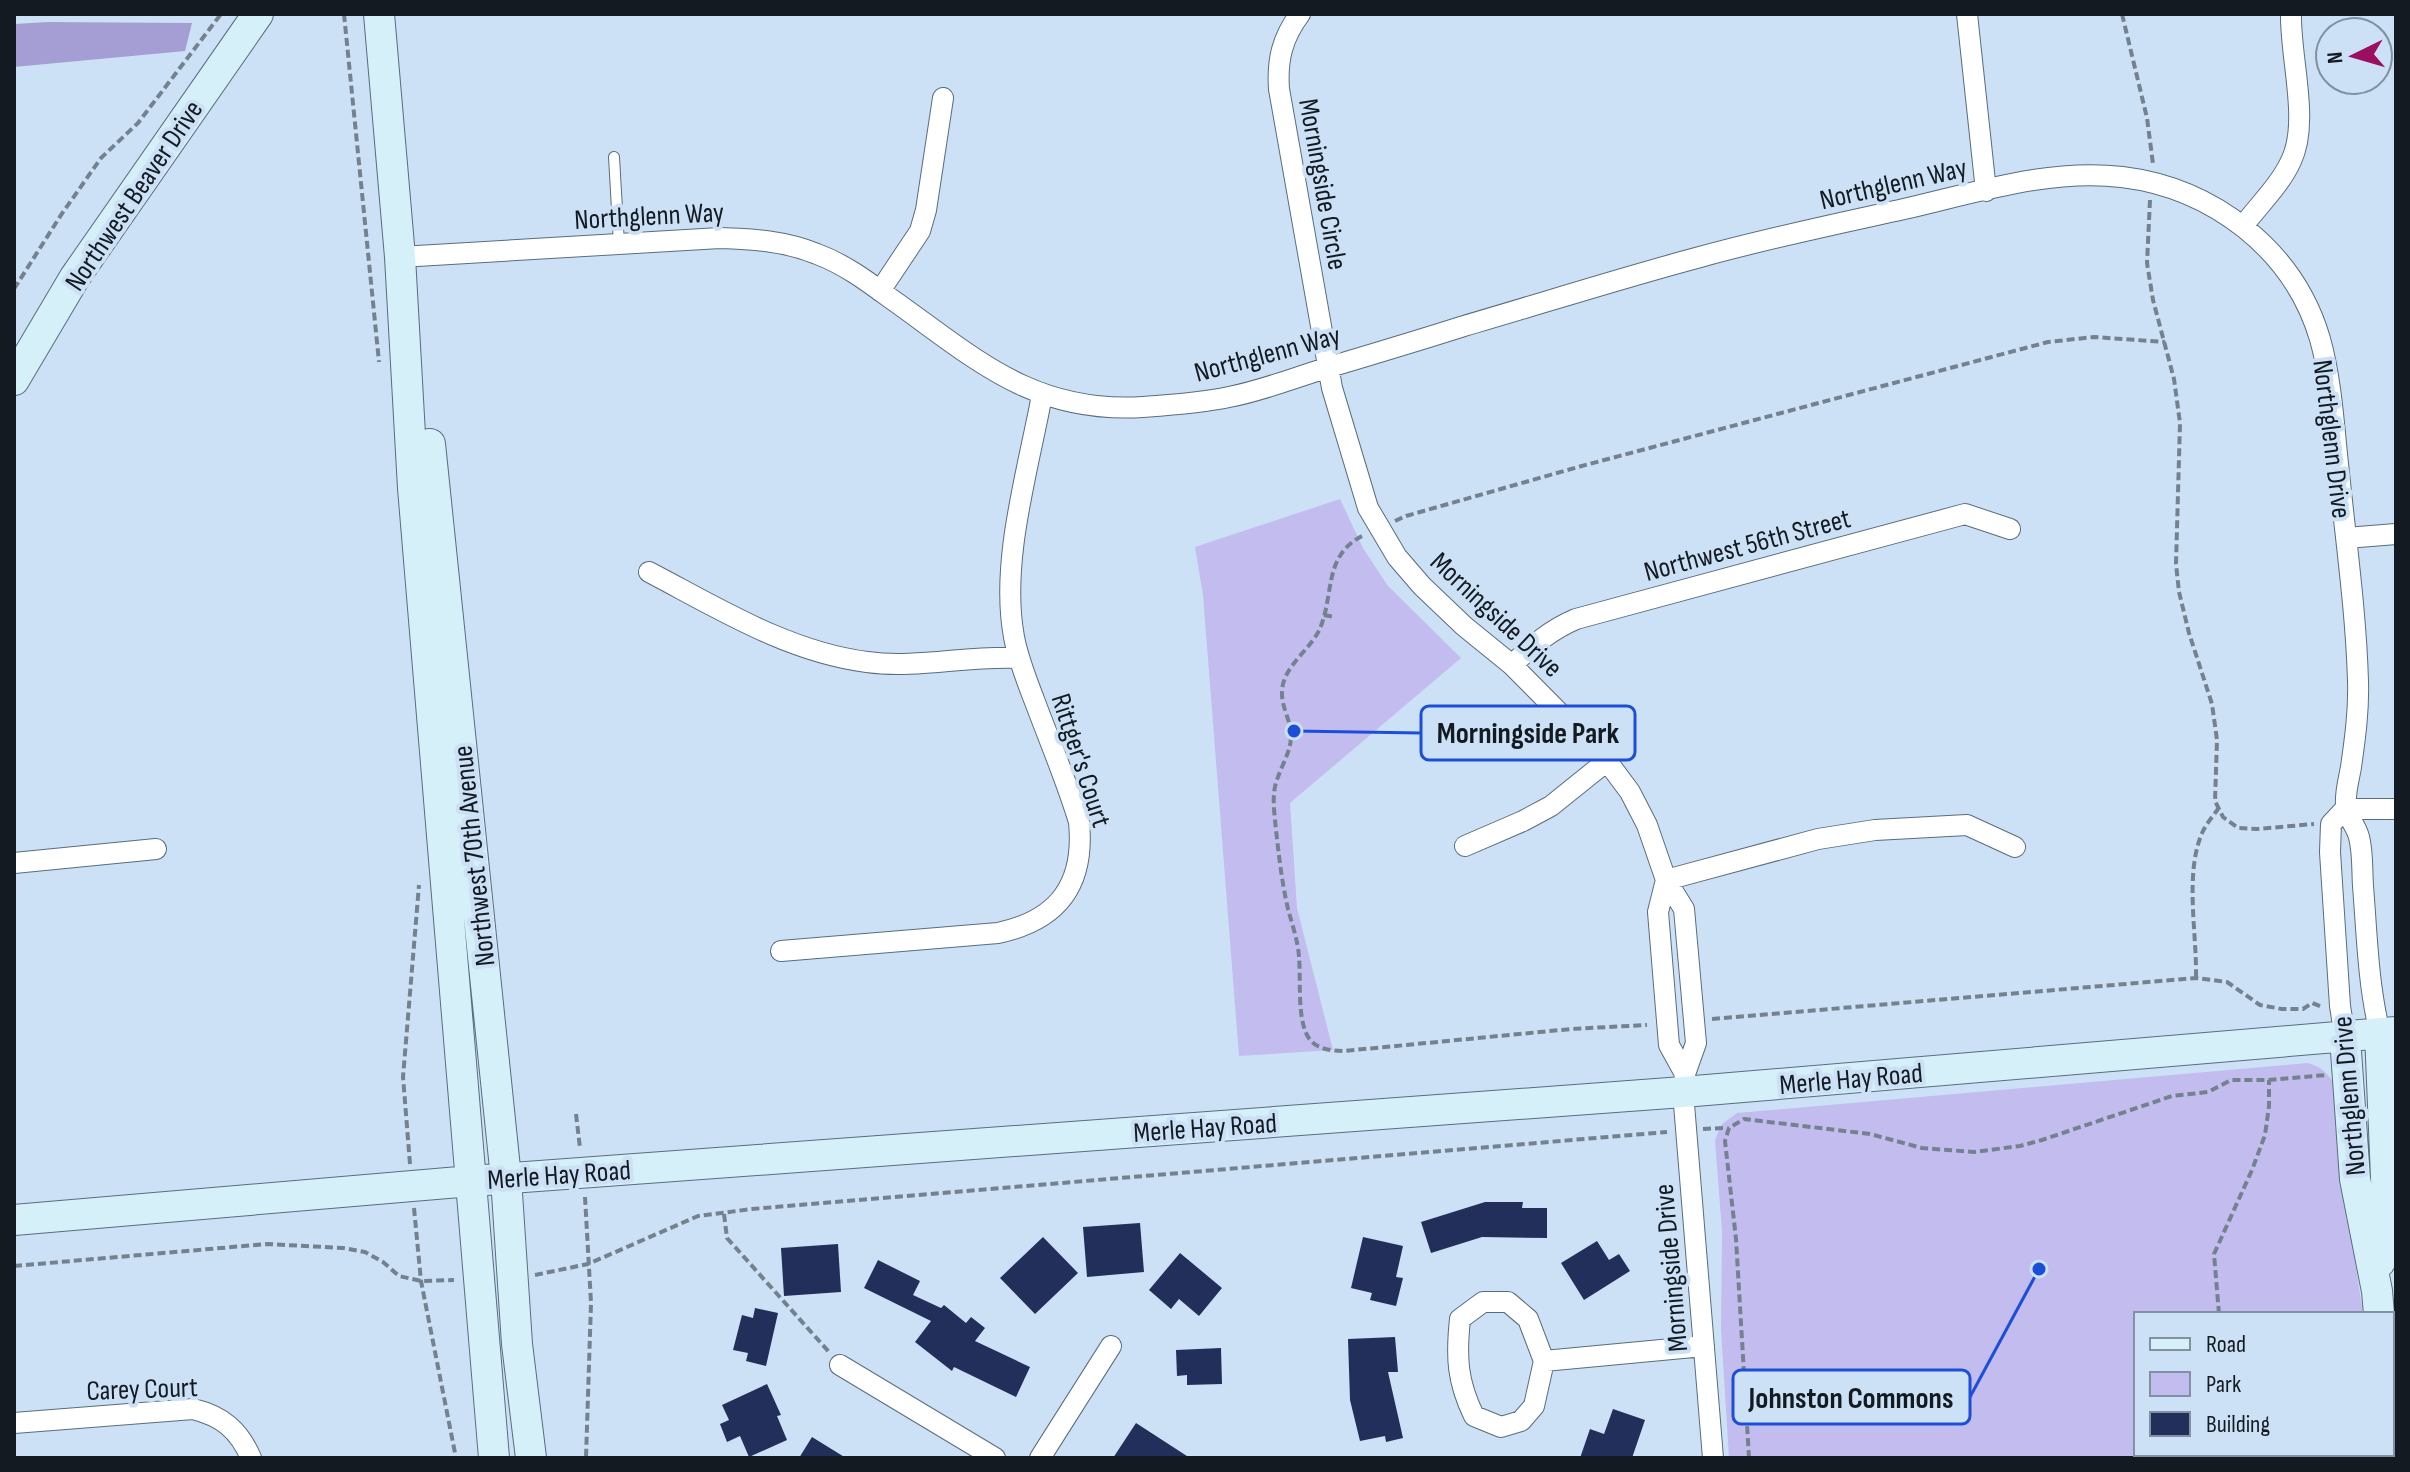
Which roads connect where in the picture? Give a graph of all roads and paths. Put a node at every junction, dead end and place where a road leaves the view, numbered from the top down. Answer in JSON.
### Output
{"nodes":[{"id":1,"x":221,"y":14,"type":"edge"},
{"id":2,"x":258,"y":14,"type":"edge"},
{"id":3,"x":344,"y":14,"type":"edge"},
{"id":4,"x":379,"y":14,"type":"edge"},
{"id":5,"x":1300,"y":14,"type":"edge"},
{"id":6,"x":1967,"y":14,"type":"edge"},
{"id":7,"x":2122,"y":14,"type":"edge"},
{"id":8,"x":2291,"y":14,"type":"edge"},
{"id":9,"x":943,"y":98,"type":"dead end"},
{"id":10,"x":614,"y":157,"type":"dead end"},
{"id":11,"x":2123,"y":177,"type":"joint"},
{"id":12,"x":2154,"y":183,"type":"junction"},
{"id":13,"x":1986,"y":191,"type":"junction"},
{"id":14,"x":2243,"y":226,"type":"junction"},
{"id":15,"x":619,"y":244,"type":"junction"},
{"id":16,"x":400,"y":257,"type":"junction"},
{"id":17,"x":14,"y":289,"type":"edge"},
{"id":18,"x":880,"y":291,"type":"junction"},
{"id":19,"x":2165,"y":342,"type":"junction"},
{"id":20,"x":379,"y":362,"type":"dead end"},
{"id":21,"x":1328,"y":368,"type":"junction"},
{"id":22,"x":14,"y":380,"type":"edge"},
{"id":23,"x":1042,"y":395,"type":"junction"},
{"id":24,"x":1379,"y":529,"type":"junction"},
{"id":25,"x":2010,"y":529,"type":"dead end"},
{"id":26,"x":2396,"y":534,"type":"edge"},
{"id":27,"x":2346,"y":538,"type":"junction"},
{"id":28,"x":649,"y":572,"type":"dead end"},
{"id":29,"x":1324,"y":615,"type":"junction"},
{"id":30,"x":1335,"y":617,"type":"dead end"},
{"id":31,"x":1019,"y":658,"type":"junction"},
{"id":32,"x":1512,"y":665,"type":"junction"},
{"id":33,"x":1607,"y":761,"type":"junction"},
{"id":34,"x":2218,"y":809,"type":"junction"},
{"id":35,"x":2396,"y":809,"type":"edge"},
{"id":36,"x":2338,"y":816,"type":"junction"},
{"id":37,"x":1465,"y":846,"type":"dead end"},
{"id":38,"x":2015,"y":847,"type":"dead end"},
{"id":39,"x":156,"y":849,"type":"dead end"},
{"id":40,"x":14,"y":863,"type":"edge"},
{"id":41,"x":1666,"y":880,"type":"junction"},
{"id":42,"x":420,"y":883,"type":"dead end"},
{"id":43,"x":781,"y":951,"type":"dead end"},
{"id":44,"x":2196,"y":978,"type":"junction"},
{"id":45,"x":2340,"y":1006,"type":"junction"},
{"id":46,"x":1693,"y":1021,"type":"junction"},
{"id":47,"x":1667,"y":1023,"type":"junction"},
{"id":48,"x":2388,"y":1032,"type":"edge"},
{"id":49,"x":2345,"y":1037,"type":"junction"},
{"id":50,"x":2326,"y":1075,"type":"dead end"},
{"id":51,"x":2269,"y":1080,"type":"junction"},
{"id":52,"x":1684,"y":1083,"type":"junction"},
{"id":53,"x":1686,"y":1130,"type":"junction"},
{"id":54,"x":1728,"y":1131,"type":"junction"},
{"id":55,"x":506,"y":1178,"type":"junction"},
{"id":56,"x":471,"y":1181,"type":"junction"},
{"id":57,"x":2391,"y":1182,"type":"edge"},
{"id":58,"x":412,"y":1186,"type":"junction"},
{"id":59,"x":724,"y":1214,"type":"junction"},
{"id":60,"x":14,"y":1220,"type":"edge"},
{"id":61,"x":14,"y":1266,"type":"edge"},
{"id":62,"x":421,"y":1281,"type":"junction"},
{"id":63,"x":2382,"y":1299,"type":"edge"},
{"id":64,"x":2219,"y":1312,"type":"edge"},
{"id":65,"x":1111,"y":1346,"type":"dead end"},
{"id":66,"x":1704,"y":1346,"type":"junction"},
{"id":67,"x":1544,"y":1361,"type":"junction"},
{"id":68,"x":840,"y":1365,"type":"joint"},
{"id":69,"x":14,"y":1423,"type":"edge"},
{"id":70,"x":251,"y":1458,"type":"edge"},
{"id":71,"x":456,"y":1458,"type":"edge"},
{"id":72,"x":494,"y":1458,"type":"edge"},
{"id":73,"x":531,"y":1458,"type":"edge"},
{"id":74,"x":586,"y":1458,"type":"edge"},
{"id":75,"x":995,"y":1458,"type":"edge"},
{"id":76,"x":1040,"y":1458,"type":"edge"},
{"id":77,"x":1713,"y":1458,"type":"edge"},
{"id":78,"x":1749,"y":1458,"type":"edge"}],
"edges":[{"from":1,"to":17,"type":"path"},
{"from":2,"to":22,"type":"main road","name":"Northwest Beaver Drive"},
{"from":3,"to":20,"type":"path"},
{"from":4,"to":16,"type":"main road","name":"Northwest 70th Avenue"},
{"from":5,"to":21,"type":"street","name":"Morningside Circle"},
{"from":6,"to":13,"type":"street"},
{"from":7,"to":12,"type":"path"},
{"from":8,"to":14,"type":"street"},
{"from":9,"to":18,"type":"street"},
{"from":10,"to":15,"type":"lane"},
{"from":11,"to":12,"type":"street","name":"Northglenn Drive"},
{"from":11,"to":13,"type":"street","name":"Northglenn Way"},
{"from":12,"to":14,"type":"street","name":"Northglenn Drive"},
{"from":12,"to":19,"type":"path"},
{"from":13,"to":21,"type":"street","name":"Northglenn Way"},
{"from":14,"to":27,"type":"street","name":"Northglenn Drive"},
{"from":15,"to":16,"type":"street","name":"Northglenn Way"},
{"from":15,"to":18,"type":"street","name":"Northglenn Way"},
{"from":16,"to":55,"type":"main road","name":"Northwest 70th Avenue"},
{"from":16,"to":56,"type":"main road","name":"Northwest 70th Avenue"},
{"from":18,"to":23,"type":"street","name":"Northglenn Way"},
{"from":19,"to":24,"type":"path"},
{"from":19,"to":34,"type":"path"},
{"from":21,"to":23,"type":"street","name":"Northglenn Way"},
{"from":21,"to":24,"type":"street","name":"Morningside Drive"},
{"from":23,"to":31,"type":"street","name":"Rittger's Court"},
{"from":24,"to":29,"type":"path"},
{"from":24,"to":32,"type":"street","name":"Morningside Drive"},
{"from":25,"to":32,"type":"street","name":"Northwest 56th Street"},
{"from":26,"to":27,"type":"street"},
{"from":27,"to":36,"type":"street","name":"Northglenn Drive"},
{"from":28,"to":31,"type":"street"},
{"from":29,"to":30,"type":"path"},
{"from":29,"to":47,"type":"path"},
{"from":31,"to":43,"type":"street","name":"Rittger's Court"},
{"from":32,"to":33,"type":"street","name":"Morningside Drive"},
{"from":33,"to":37,"type":"street"},
{"from":33,"to":41,"type":"street","name":"Morningside Drive"},
{"from":34,"to":36,"type":"path"},
{"from":34,"to":44,"type":"path"},
{"from":35,"to":36,"type":"street"},
{"from":36,"to":45,"type":"street","name":"Northglenn Drive"},
{"from":36,"to":48,"type":"street","name":"Northglenn Drive"},
{"from":38,"to":41,"type":"street"},
{"from":39,"to":40,"type":"street"},
{"from":41,"to":46,"type":"street","name":"Morningside Drive"},
{"from":41,"to":47,"type":"street","name":"Morningside Drive"},
{"from":42,"to":58,"type":"path"},
{"from":44,"to":45,"type":"path"},
{"from":44,"to":46,"type":"path"},
{"from":45,"to":49,"type":"street","name":"Northglenn Drive"},
{"from":46,"to":52,"type":"street","name":"Morningside Drive"},
{"from":47,"to":52,"type":"street","name":"Morningside Drive"},
{"from":48,"to":49,"type":"main road","name":"Merle Hay Road"},
{"from":48,"to":57,"type":"main road","name":"Northglenn Drive"},
{"from":49,"to":52,"type":"main road","name":"Merle Hay Road"},
{"from":49,"to":63,"type":"main road","name":"Northglenn Drive"},
{"from":50,"to":51,"type":"path"},
{"from":51,"to":54,"type":"path"},
{"from":51,"to":64,"type":"path"},
{"from":52,"to":53,"type":"street","name":"Morningside Drive"},
{"from":52,"to":55,"type":"main road","name":"Merle Hay Road"},
{"from":53,"to":54,"type":"path"},
{"from":53,"to":59,"type":"path"},
{"from":53,"to":66,"type":"street","name":"Morningside Drive"},
{"from":54,"to":78,"type":"path"},
{"from":55,"to":56,"type":"main road","name":"Merle Hay Road"},
{"from":55,"to":73,"type":"main road","name":"Northwest 70th Avenue"},
{"from":56,"to":58,"type":"main road","name":"Merle Hay Road"},
{"from":56,"to":72,"type":"main road","name":"Northwest 70th Avenue"},
{"from":57,"to":63,"type":"main road","name":"Northglenn Drive"},
{"from":58,"to":60,"type":"main road","name":"Merle Hay Road"},
{"from":58,"to":62,"type":"path"},
{"from":59,"to":68,"type":"path"},
{"from":59,"to":74,"type":"path"},
{"from":61,"to":62,"type":"path"},
{"from":62,"to":71,"type":"path"},
{"from":65,"to":76,"type":"street"},
{"from":66,"to":67,"type":"street"},
{"from":66,"to":77,"type":"street","name":"Morningside Drive"},
{"from":67,"to":67,"type":"street"},
{"from":68,"to":75,"type":"street"},
{"from":69,"to":70,"type":"street","name":"Carey Court"}]}
